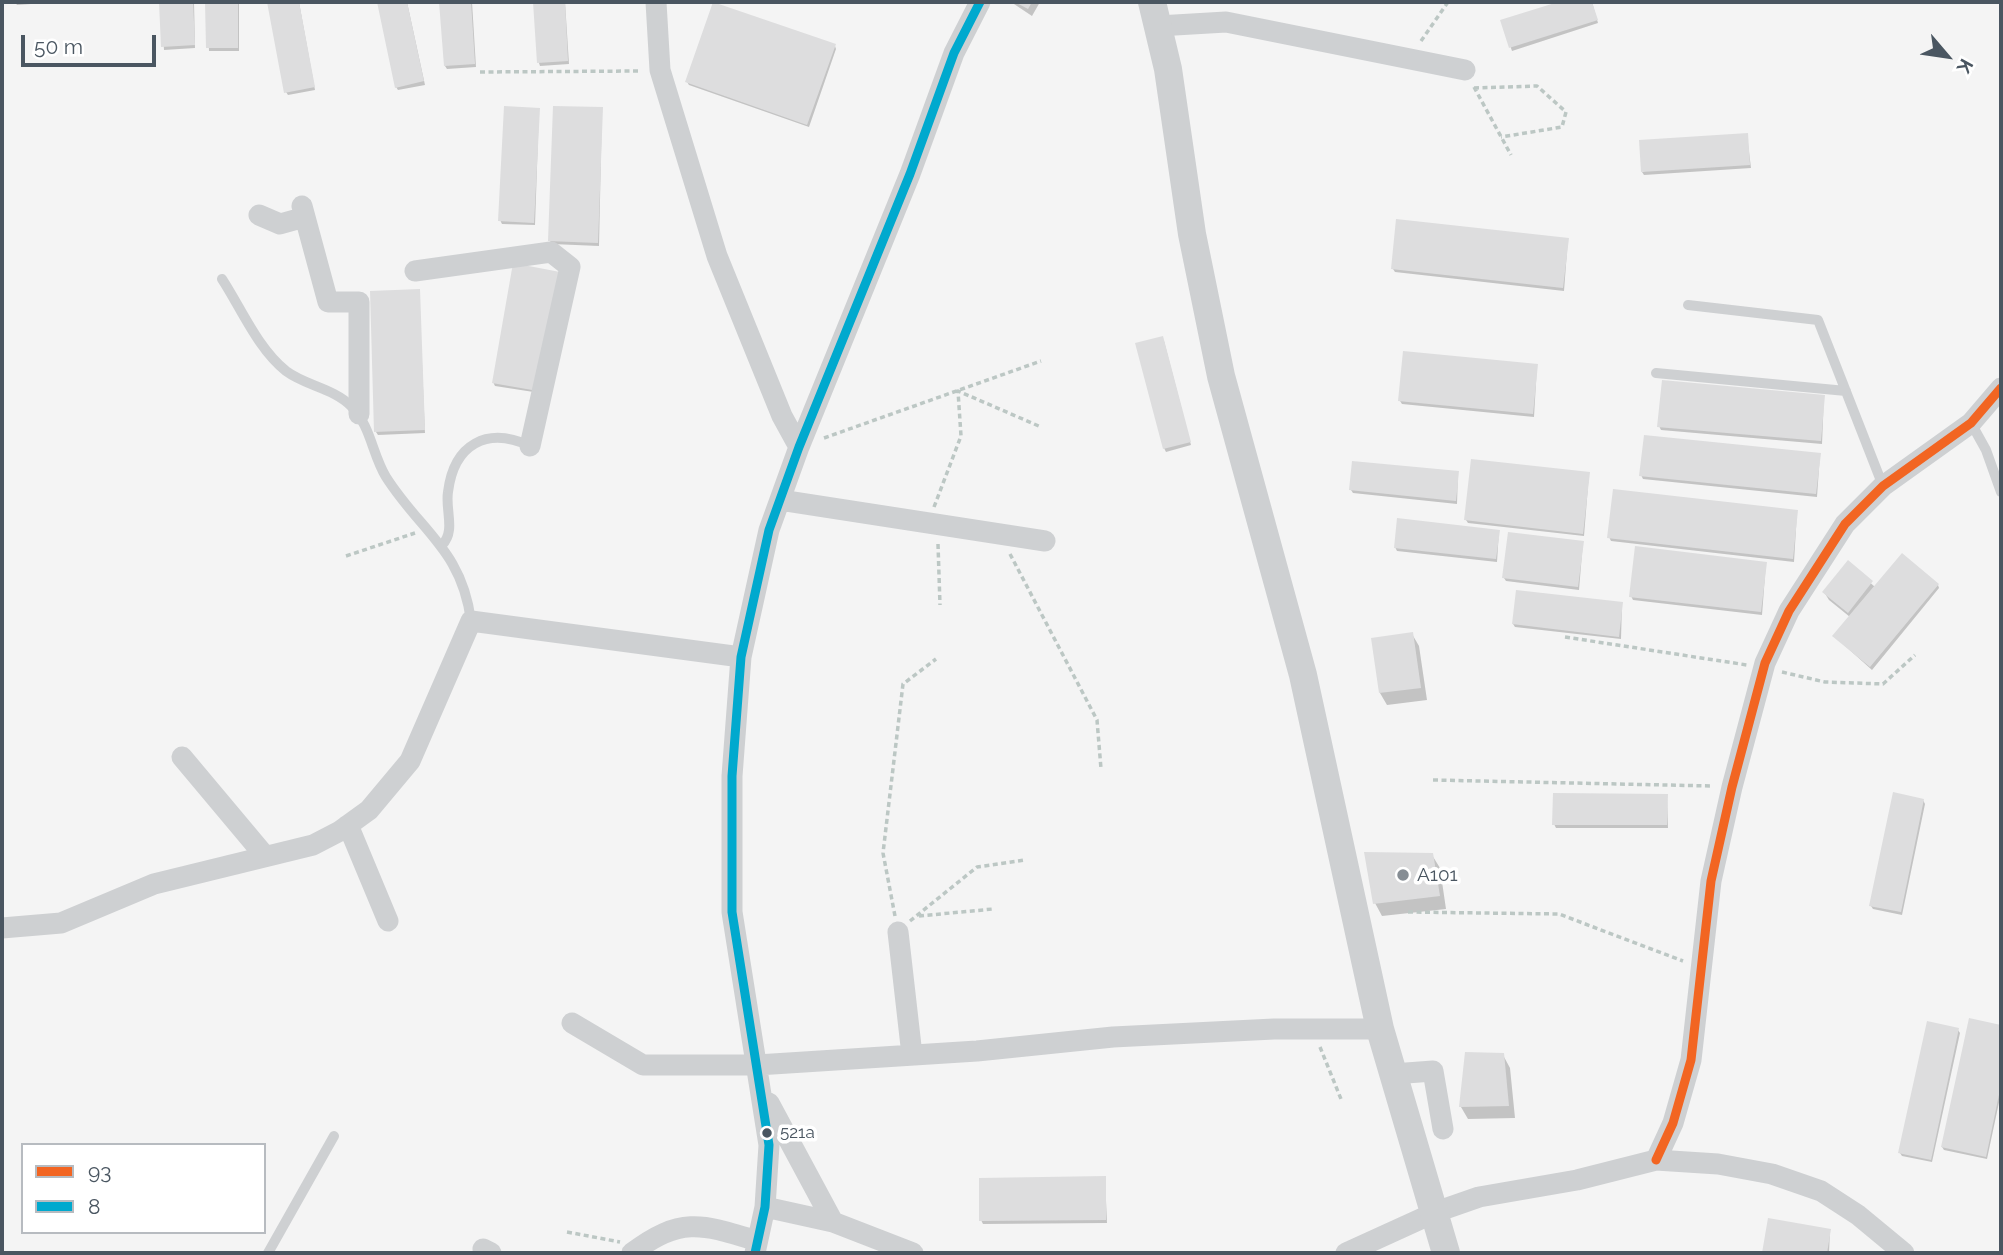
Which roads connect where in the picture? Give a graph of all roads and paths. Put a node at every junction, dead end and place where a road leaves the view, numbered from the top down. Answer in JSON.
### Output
{"nodes":[{"id":1,"x":656,"y":2,"type":"edge"},
{"id":2,"x":981,"y":2,"type":"edge"},
{"id":3,"x":1448,"y":2,"type":"edge"},
{"id":4,"x":1155,"y":14,"type":"edge"},
{"id":5,"x":1407,"y":59,"type":"junction"},
{"id":6,"x":660,"y":70,"type":"junction"},
{"id":7,"x":480,"y":72,"type":"dead end"},
{"id":8,"x":1469,"y":79,"type":"junction"},
{"id":9,"x":1502,"y":137,"type":"junction"},
{"id":10,"x":1511,"y":155,"type":"dead end"},
{"id":11,"x":259,"y":215,"type":"dead end"},
{"id":12,"x":415,"y":271,"type":"dead end"},
{"id":13,"x":222,"y":279,"type":"dead end"},
{"id":14,"x":1688,"y":305,"type":"dead end"},
{"id":15,"x":1041,"y":361,"type":"dead end"},
{"id":16,"x":1657,"y":373,"type":"dead end"},
{"id":17,"x":2001,"y":388,"type":"edge"},
{"id":18,"x":958,"y":391,"type":"junction"},
{"id":19,"x":1846,"y":391,"type":"junction"},
{"id":20,"x":359,"y":414,"type":"junction"},
{"id":21,"x":1971,"y":423,"type":"junction"},
{"id":22,"x":1041,"y":427,"type":"dead end"},
{"id":23,"x":530,"y":446,"type":"joint"},
{"id":24,"x":799,"y":447,"type":"junction"},
{"id":25,"x":1883,"y":486,"type":"junction"},
{"id":26,"x":2001,"y":492,"type":"edge"},
{"id":27,"x":780,"y":500,"type":"junction"},
{"id":28,"x":932,"y":523,"type":"junction"},
{"id":29,"x":427,"y":529,"type":"junction"},
{"id":30,"x":999,"y":533,"type":"junction"},
{"id":31,"x":1045,"y":541,"type":"dead end"},
{"id":32,"x":442,"y":545,"type":"junction"},
{"id":33,"x":346,"y":556,"type":"dead end"},
{"id":34,"x":940,"y":605,"type":"dead end"},
{"id":35,"x":471,"y":621,"type":"junction"},
{"id":36,"x":1565,"y":637,"type":"dead end"},
{"id":37,"x":1915,"y":655,"type":"dead end"},
{"id":38,"x":741,"y":657,"type":"junction"},
{"id":39,"x":936,"y":659,"type":"dead end"},
{"id":40,"x":1763,"y":668,"type":"junction"},
{"id":41,"x":182,"y":757,"type":"dead end"},
{"id":42,"x":1101,"y":769,"type":"dead end"},
{"id":43,"x":1433,"y":780,"type":"dead end"},
{"id":44,"x":1731,"y":787,"type":"junction"},
{"id":45,"x":348,"y":825,"type":"junction"},
{"id":46,"x":265,"y":856,"type":"junction"},
{"id":47,"x":1025,"y":860,"type":"dead end"},
{"id":48,"x":993,"y":909,"type":"dead end"},
{"id":49,"x":1408,"y":912,"type":"dead end"},
{"id":50,"x":916,"y":916,"type":"junction"},
{"id":51,"x":388,"y":921,"type":"dead end"},
{"id":52,"x":2,"y":930,"type":"edge"},
{"id":53,"x":898,"y":932,"type":"junction"},
{"id":54,"x":1701,"y":968,"type":"junction"},
{"id":55,"x":572,"y":1023,"type":"dead end"},
{"id":56,"x":1312,"y":1029,"type":"junction"},
{"id":57,"x":1380,"y":1029,"type":"junction"},
{"id":58,"x":912,"y":1055,"type":"junction"},
{"id":59,"x":757,"y":1065,"type":"junction"},
{"id":60,"x":1393,"y":1074,"type":"junction"},
{"id":61,"x":761,"y":1088,"type":"junction"},
{"id":62,"x":1341,"y":1099,"type":"dead end"},
{"id":63,"x":1443,"y":1129,"type":"dead end"},
{"id":64,"x":334,"y":1136,"type":"dead end"},
{"id":65,"x":1656,"y":1160,"type":"junction"},
{"id":66,"x":765,"y":1207,"type":"junction"},
{"id":67,"x":1436,"y":1212,"type":"junction"},
{"id":68,"x":833,"y":1222,"type":"junction"},
{"id":69,"x":566,"y":1232,"type":"dead end"},
{"id":70,"x":756,"y":1247,"type":"edge"},
{"id":71,"x":638,"y":1249,"type":"edge"},
{"id":72,"x":268,"y":1253,"type":"edge"},
{"id":73,"x":913,"y":1253,"type":"edge"},
{"id":74,"x":1346,"y":1253,"type":"edge"},
{"id":75,"x":1446,"y":1253,"type":"edge"},
{"id":76,"x":1904,"y":1253,"type":"edge"}],
"edges":[{"from":1,"to":6,"type":"street"},
{"from":2,"to":24,"type":"street"},
{"from":3,"to":5,"type":"path"},
{"from":4,"to":5,"type":"street"},
{"from":4,"to":57,"type":"street"},
{"from":5,"to":8,"type":"street"},
{"from":6,"to":7,"type":"path"},
{"from":6,"to":24,"type":"street"},
{"from":8,"to":9,"type":"path"},
{"from":8,"to":9,"type":"path"},
{"from":9,"to":10,"type":"path"},
{"from":11,"to":20,"type":"street"},
{"from":12,"to":23,"type":"street"},
{"from":13,"to":20,"type":"lane"},
{"from":14,"to":19,"type":"lane"},
{"from":15,"to":18,"type":"path"},
{"from":16,"to":19,"type":"lane"},
{"from":17,"to":21,"type":"street"},
{"from":18,"to":22,"type":"path"},
{"from":18,"to":24,"type":"path"},
{"from":18,"to":28,"type":"path"},
{"from":19,"to":25,"type":"lane"},
{"from":20,"to":29,"type":"lane"},
{"from":21,"to":25,"type":"street"},
{"from":21,"to":26,"type":"lane"},
{"from":23,"to":32,"type":"lane"},
{"from":24,"to":27,"type":"street"},
{"from":25,"to":40,"type":"street"},
{"from":27,"to":28,"type":"street"},
{"from":27,"to":38,"type":"street"},
{"from":28,"to":30,"type":"street"},
{"from":28,"to":34,"type":"path"},
{"from":29,"to":32,"type":"lane"},
{"from":29,"to":33,"type":"path"},
{"from":30,"to":31,"type":"street"},
{"from":30,"to":42,"type":"path"},
{"from":32,"to":35,"type":"lane"},
{"from":35,"to":38,"type":"street"},
{"from":35,"to":45,"type":"street"},
{"from":36,"to":40,"type":"path"},
{"from":37,"to":40,"type":"path"},
{"from":38,"to":59,"type":"street"},
{"from":39,"to":53,"type":"path"},
{"from":40,"to":44,"type":"street"},
{"from":41,"to":46,"type":"street"},
{"from":43,"to":44,"type":"path"},
{"from":44,"to":54,"type":"street"},
{"from":45,"to":46,"type":"street"},
{"from":45,"to":51,"type":"street"},
{"from":46,"to":52,"type":"street"},
{"from":47,"to":50,"type":"path"},
{"from":48,"to":50,"type":"path"},
{"from":49,"to":54,"type":"path"},
{"from":50,"to":53,"type":"path"},
{"from":53,"to":58,"type":"street"},
{"from":54,"to":65,"type":"street"},
{"from":55,"to":59,"type":"street"},
{"from":56,"to":57,"type":"street"},
{"from":56,"to":58,"type":"street"},
{"from":56,"to":62,"type":"path"},
{"from":57,"to":60,"type":"street"},
{"from":58,"to":59,"type":"street"},
{"from":59,"to":61,"type":"street"},
{"from":60,"to":63,"type":"street"},
{"from":60,"to":67,"type":"street"},
{"from":61,"to":66,"type":"street"},
{"from":61,"to":68,"type":"street"},
{"from":64,"to":72,"type":"lane"},
{"from":65,"to":67,"type":"street"},
{"from":65,"to":76,"type":"street"},
{"from":66,"to":68,"type":"street"},
{"from":66,"to":70,"type":"street"},
{"from":67,"to":74,"type":"street"},
{"from":67,"to":75,"type":"street"},
{"from":68,"to":73,"type":"street"},
{"from":69,"to":71,"type":"path"},
{"from":70,"to":71,"type":"street"}]}
